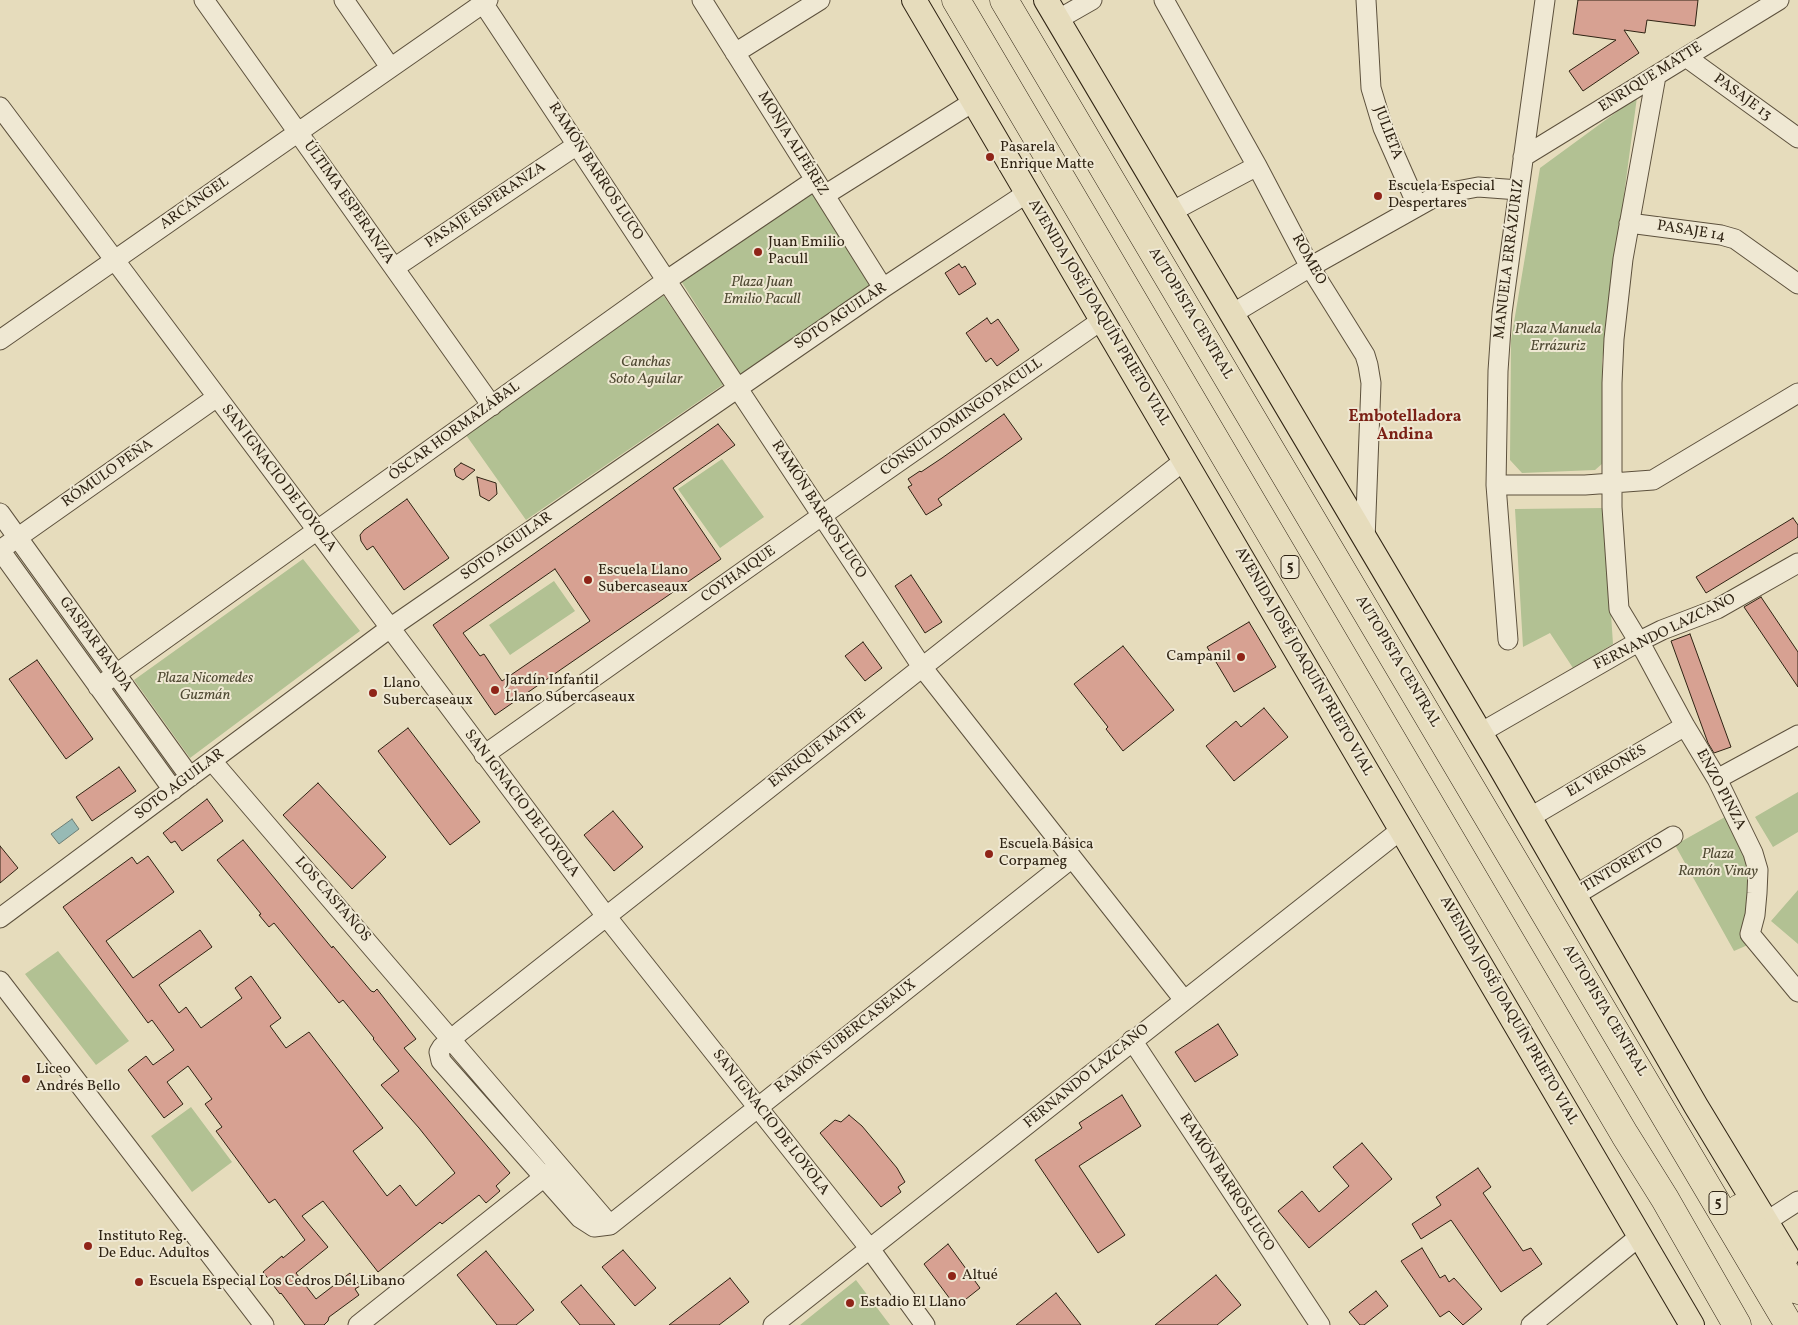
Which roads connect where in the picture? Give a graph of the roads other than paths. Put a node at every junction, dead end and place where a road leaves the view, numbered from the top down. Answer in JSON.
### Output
{"nodes":[{"id":1,"x":204,"y":0,"type":"edge"},
{"id":2,"x":344,"y":0,"type":"edge"},
{"id":3,"x":702,"y":0,"type":"edge"},
{"id":4,"x":820,"y":0,"type":"edge"},
{"id":5,"x":914,"y":0,"type":"edge"},
{"id":6,"x":956,"y":0,"type":"edge"},
{"id":7,"x":1004,"y":0,"type":"edge"},
{"id":8,"x":1092,"y":0,"type":"edge"},
{"id":9,"x":1164,"y":0,"type":"edge"},
{"id":10,"x":1366,"y":0,"type":"edge"},
{"id":11,"x":1545,"y":0,"type":"edge"},
{"id":12,"x":1779,"y":0,"type":"edge"},
{"id":13,"x":484,"y":1,"type":"edge"},
{"id":14,"x":1052,"y":10,"type":"edge"},
{"id":15,"x":735,"y":53,"type":"junction"},
{"id":16,"x":1686,"y":57,"type":"junction"},
{"id":17,"x":390,"y":67,"type":"junction"},
{"id":18,"x":1656,"y":76,"type":"junction"},
{"id":19,"x":973,"y":102,"type":"junction"},
{"id":20,"x":0,"y":107,"type":"edge"},
{"id":21,"x":6,"y":127,"type":"edge"},
{"id":22,"x":298,"y":132,"type":"junction"},
{"id":23,"x":1798,"y":138,"type":"edge"},
{"id":24,"x":577,"y":145,"type":"junction"},
{"id":25,"x":1523,"y":157,"type":"junction"},
{"id":26,"x":1257,"y":166,"type":"junction"},
{"id":27,"x":820,"y":188,"type":"junction"},
{"id":28,"x":1519,"y":190,"type":"junction"},
{"id":29,"x":1027,"y":193,"type":"junction"},
{"id":30,"x":1417,"y":205,"type":"junction"},
{"id":31,"x":1171,"y":212,"type":"junction"},
{"id":32,"x":1629,"y":223,"type":"junction"},
{"id":33,"x":114,"y":260,"type":"junction"},
{"id":34,"x":1310,"y":267,"type":"junction"},
{"id":35,"x":394,"y":268,"type":"junction"},
{"id":36,"x":667,"y":280,"type":"junction"},
{"id":37,"x":1798,"y":284,"type":"edge"},
{"id":38,"x":883,"y":288,"type":"junction"},
{"id":39,"x":1232,"y":314,"type":"junction"},
{"id":40,"x":1102,"y":320,"type":"junction"},
{"id":41,"x":0,"y":340,"type":"edge"},
{"id":42,"x":738,"y":388,"type":"junction"},
{"id":43,"x":1798,"y":393,"type":"edge"},
{"id":44,"x":217,"y":397,"type":"junction"},
{"id":45,"x":492,"y":406,"type":"junction"},
{"id":46,"x":1185,"y":460,"type":"junction"},
{"id":47,"x":1612,"y":483,"type":"junction"},
{"id":48,"x":1496,"y":485,"type":"junction"},
{"id":49,"x":0,"y":513,"type":"edge"},
{"id":50,"x":822,"y":516,"type":"junction"},
{"id":51,"x":316,"y":531,"type":"junction"},
{"id":52,"x":18,"y":538,"type":"junction"},
{"id":53,"x":1365,"y":540,"type":"junction"},
{"id":54,"x":0,"y":550,"type":"edge"},
{"id":55,"x":1798,"y":562,"type":"edge"},
{"id":56,"x":390,"y":628,"type":"junction"},
{"id":57,"x":1508,"y":640,"type":"dead end"},
{"id":58,"x":1638,"y":642,"type":"junction"},
{"id":59,"x":922,"y":667,"type":"junction"},
{"id":60,"x":116,"y":674,"type":"junction"},
{"id":61,"x":98,"y":686,"type":"junction"},
{"id":62,"x":1685,"y":726,"type":"junction"},
{"id":63,"x":1480,"y":733,"type":"junction"},
{"id":64,"x":1798,"y":735,"type":"edge"},
{"id":65,"x":484,"y":755,"type":"junction"},
{"id":66,"x":212,"y":761,"type":"junction"},
{"id":67,"x":190,"y":777,"type":"junction"},
{"id":68,"x":1717,"y":779,"type":"junction"},
{"id":69,"x":173,"y":790,"type":"junction"},
{"id":70,"x":1529,"y":818,"type":"junction"},
{"id":71,"x":1402,"y":829,"type":"junction"},
{"id":72,"x":1673,"y":836,"type":"dead end"},
{"id":73,"x":1072,"y":858,"type":"junction"},
{"id":74,"x":1574,"y":896,"type":"junction"},
{"id":75,"x":606,"y":916,"type":"junction"},
{"id":76,"x":0,"y":918,"type":"edge"},
{"id":77,"x":0,"y":981,"type":"edge"},
{"id":78,"x":1798,"y":992,"type":"edge"},
{"id":79,"x":1184,"y":1000,"type":"junction"},
{"id":80,"x":452,"y":1038,"type":"junction"},
{"id":81,"x":1132,"y":1040,"type":"junction"},
{"id":82,"x":1646,"y":1081,"type":"junction"},
{"id":83,"x":757,"y":1108,"type":"junction"},
{"id":84,"x":559,"y":1165,"type":"junction"},
{"id":85,"x":544,"y":1178,"type":"junction"},
{"id":86,"x":1665,"y":1199,"type":"junction"},
{"id":87,"x":1798,"y":1201,"type":"edge"},
{"id":88,"x":1767,"y":1221,"type":"junction"},
{"id":89,"x":602,"y":1226,"type":"junction"},
{"id":90,"x":1640,"y":1236,"type":"junction"},
{"id":91,"x":870,"y":1249,"type":"junction"},
{"id":92,"x":1798,"y":1274,"type":"edge"},
{"id":93,"x":1798,"y":1290,"type":"edge"},
{"id":94,"x":264,"y":1325,"type":"edge"},
{"id":95,"x":358,"y":1325,"type":"edge"},
{"id":96,"x":773,"y":1325,"type":"edge"},
{"id":97,"x":925,"y":1325,"type":"edge"},
{"id":98,"x":1320,"y":1325,"type":"edge"},
{"id":99,"x":1531,"y":1325,"type":"edge"},
{"id":100,"x":1692,"y":1325,"type":"edge"},
{"id":101,"x":1717,"y":1325,"type":"edge"},
{"id":102,"x":1737,"y":1325,"type":"edge"},
{"id":103,"x":1790,"y":1325,"type":"edge"}],
"edges":[{"from":1,"to":22,"type":"street","name":"ÚLTIMA ESPERANZA"},
{"from":2,"to":17,"type":"street"},
{"from":3,"to":15,"type":"street","name":"MONJA ALFÉREZ"},
{"from":4,"to":15,"type":"street"},
{"from":5,"to":19,"type":"main road","name":"AVENIDA JOSÉ JOAQUÍN PRIETO VIAL"},
{"from":6,"to":86,"type":"highway","number":"5"},
{"from":7,"to":82,"type":"highway","name":"AUTOPISTA CENTRAL","number":"5"},
{"from":8,"to":14,"type":"street"},
{"from":9,"to":26,"type":"street","name":"ROMEO"},
{"from":10,"to":30,"type":"street","name":"JULIETA"},
{"from":11,"to":25,"type":"street","name":"MANUELA ERRÁZURIZ"},
{"from":12,"to":16,"type":"street","name":"ENRIQUE MATTE"},
{"from":13,"to":17,"type":"street","name":"ARCÁNGEL"},
{"from":13,"to":24,"type":"street","name":"RAMÓN BARROS LUCO"},
{"from":14,"to":31,"type":"main road"},
{"from":15,"to":27,"type":"street","name":"MONJA ALFÉREZ"},
{"from":16,"to":18,"type":"street","name":"ENRIQUE MATTE"},
{"from":16,"to":23,"type":"street","name":"PASAJE 13"},
{"from":17,"to":22,"type":"street","name":"ARCÁNGEL"},
{"from":18,"to":25,"type":"street","name":"ENRIQUE MATTE"},
{"from":18,"to":32,"type":"street"},
{"from":19,"to":27,"type":"street","name":"ÓSCAR HORMAZÁBAL"},
{"from":19,"to":29,"type":"main road","name":"AVENIDA JOSÉ JOAQUÍN PRIETO VIAL"},
{"from":20,"to":21,"type":"street","name":"SAN IGNACIO DE LOYOLA"},
{"from":21,"to":33,"type":"street","name":"SAN IGNACIO DE LOYOLA"},
{"from":22,"to":33,"type":"street","name":"ARCÁNGEL"},
{"from":22,"to":35,"type":"street","name":"ÚLTIMA ESPERANZA"},
{"from":24,"to":35,"type":"street","name":"PASAJE ESPERANZA"},
{"from":24,"to":36,"type":"street","name":"RAMÓN BARROS LUCO"},
{"from":25,"to":28,"type":"street","name":"MANUELA ERRÁZURIZ"},
{"from":26,"to":31,"type":"street"},
{"from":26,"to":34,"type":"street","name":"ROMEO"},
{"from":27,"to":36,"type":"street","name":"ÓSCAR HORMAZÁBAL"},
{"from":27,"to":38,"type":"street","name":"MONJA ALFÉREZ"},
{"from":28,"to":30,"type":"street"},
{"from":28,"to":48,"type":"street","name":"MANUELA ERRÁZURIZ"},
{"from":29,"to":38,"type":"street","name":"SOTO AGUILAR"},
{"from":29,"to":40,"type":"main road","name":"AVENIDA JOSÉ JOAQUÍN PRIETO VIAL"},
{"from":30,"to":34,"type":"street"},
{"from":31,"to":39,"type":"main road"},
{"from":32,"to":37,"type":"street","name":"PASAJE 14"},
{"from":32,"to":47,"type":"street"},
{"from":33,"to":41,"type":"street","name":"ARCÁNGEL"},
{"from":33,"to":44,"type":"street","name":"SAN IGNACIO DE LOYOLA"},
{"from":34,"to":39,"type":"street"},
{"from":34,"to":53,"type":"street","name":"ROMEO"},
{"from":35,"to":45,"type":"street","name":"ÚLTIMA ESPERANZA"},
{"from":36,"to":42,"type":"street","name":"RAMÓN BARROS LUCO"},
{"from":36,"to":45,"type":"street","name":"ÓSCAR HORMAZÁBAL"},
{"from":38,"to":42,"type":"street","name":"SOTO AGUILAR"},
{"from":39,"to":53,"type":"main road"},
{"from":40,"to":46,"type":"main road","name":"AVENIDA JOSÉ JOAQUÍN PRIETO VIAL"},
{"from":40,"to":50,"type":"street","name":"CÓNSUL DOMINGO PACULL"},
{"from":42,"to":50,"type":"street","name":"RAMÓN BARROS LUCO"},
{"from":42,"to":56,"type":"street","name":"SOTO AGUILAR"},
{"from":43,"to":47,"type":"street"},
{"from":44,"to":51,"type":"street","name":"SAN IGNACIO DE LOYOLA"},
{"from":44,"to":52,"type":"street","name":"RÓMULO PEÑA"},
{"from":45,"to":51,"type":"street","name":"ÓSCAR HORMAZÁBAL"},
{"from":46,"to":59,"type":"street","name":"ENRIQUE MATTE"},
{"from":46,"to":71,"type":"main road","name":"AVENIDA JOSÉ JOAQUÍN PRIETO VIAL"},
{"from":47,"to":48,"type":"street"},
{"from":47,"to":58,"type":"street"},
{"from":48,"to":57,"type":"street","name":"MANUELA ERRÁZURIZ"},
{"from":49,"to":52,"type":"street","name":"GASPAR BANDA"},
{"from":50,"to":59,"type":"street","name":"RAMÓN BARROS LUCO"},
{"from":50,"to":65,"type":"street","name":"COYHAIQUE"},
{"from":51,"to":56,"type":"street","name":"SAN IGNACIO DE LOYOLA"},
{"from":51,"to":60,"type":"street","name":"ÓSCAR HORMAZÁBAL"},
{"from":52,"to":54,"type":"street","name":"RÓMULO PEÑA"},
{"from":52,"to":60,"type":"street","name":"GASPAR BANDA"},
{"from":53,"to":63,"type":"main road"},
{"from":54,"to":61,"type":"street","name":"GASPAR BANDA"},
{"from":55,"to":58,"type":"street","name":"FERNANDO LAZCANO"},
{"from":56,"to":65,"type":"street","name":"SAN IGNACIO DE LOYOLA"},
{"from":56,"to":66,"type":"street","name":"SOTO AGUILAR"},
{"from":58,"to":62,"type":"street","name":"ENZO PINZA"},
{"from":58,"to":63,"type":"street","name":"FERNANDO LAZCANO"},
{"from":59,"to":73,"type":"street","name":"RAMÓN BARROS LUCO"},
{"from":59,"to":75,"type":"street","name":"ENRIQUE MATTE"},
{"from":60,"to":61,"type":"street","name":"ÓSCAR HORMAZÁBAL"},
{"from":60,"to":67,"type":"street","name":"GASPAR BANDA"},
{"from":61,"to":69,"type":"street","name":"GASPAR BANDA"},
{"from":62,"to":68,"type":"street","name":"ENZO PINZA"},
{"from":62,"to":70,"type":"street","name":"EL VERONÉS"},
{"from":63,"to":70,"type":"main road"},
{"from":64,"to":68,"type":"street"},
{"from":65,"to":75,"type":"street","name":"SAN IGNACIO DE LOYOLA"},
{"from":66,"to":67,"type":"street","name":"SOTO AGUILAR"},
{"from":66,"to":80,"type":"street","name":"LOS CASTAÑOS"},
{"from":67,"to":69,"type":"street","name":"SOTO AGUILAR"},
{"from":68,"to":78,"type":"street","name":"ENZO PINZA"},
{"from":69,"to":76,"type":"street","name":"SOTO AGUILAR"},
{"from":70,"to":74,"type":"main road"},
{"from":71,"to":79,"type":"street","name":"FERNANDO LAZCANO"},
{"from":71,"to":90,"type":"main road","name":"AVENIDA JOSÉ JOAQUÍN PRIETO VIAL"},
{"from":72,"to":74,"type":"street","name":"TINTORETTO"},
{"from":73,"to":79,"type":"street","name":"RAMÓN BARROS LUCO"},
{"from":73,"to":83,"type":"street","name":"RAMÓN SUBERCASEAUX"},
{"from":74,"to":88,"type":"main road"},
{"from":75,"to":80,"type":"street","name":"ENRIQUE MATTE"},
{"from":75,"to":83,"type":"street","name":"SAN IGNACIO DE LOYOLA"},
{"from":77,"to":94,"type":"street"},
{"from":79,"to":81,"type":"street","name":"FERNANDO LAZCANO"},
{"from":80,"to":84,"type":"street","name":"LOS CASTAÑOS"},
{"from":80,"to":85,"type":"street"},
{"from":81,"to":91,"type":"street","name":"FERNANDO LAZCANO"},
{"from":81,"to":98,"type":"street","name":"RAMÓN BARROS LUCO"},
{"from":82,"to":93,"type":"highway"},
{"from":82,"to":103,"type":"highway","name":"AUTOPISTA CENTRAL","number":"5"},
{"from":83,"to":89,"type":"street","name":"RAMÓN SUBERCASEAUX"},
{"from":83,"to":91,"type":"street","name":"SAN IGNACIO DE LOYOLA"},
{"from":84,"to":85,"type":"street"},
{"from":84,"to":89,"type":"street","name":"LOS CASTAÑOS"},
{"from":85,"to":89,"type":"street"},
{"from":85,"to":95,"type":"street"},
{"from":86,"to":101,"type":"highway"},
{"from":86,"to":102,"type":"highway","number":"5"},
{"from":87,"to":88,"type":"street"},
{"from":88,"to":92,"type":"main road"},
{"from":90,"to":99,"type":"street"},
{"from":90,"to":100,"type":"main road","name":"AVENIDA JOSÉ JOAQUÍN PRIETO VIAL"},
{"from":91,"to":96,"type":"street","name":"FERNANDO LAZCANO"},
{"from":91,"to":97,"type":"street","name":"SAN IGNACIO DE LOYOLA"}]}
